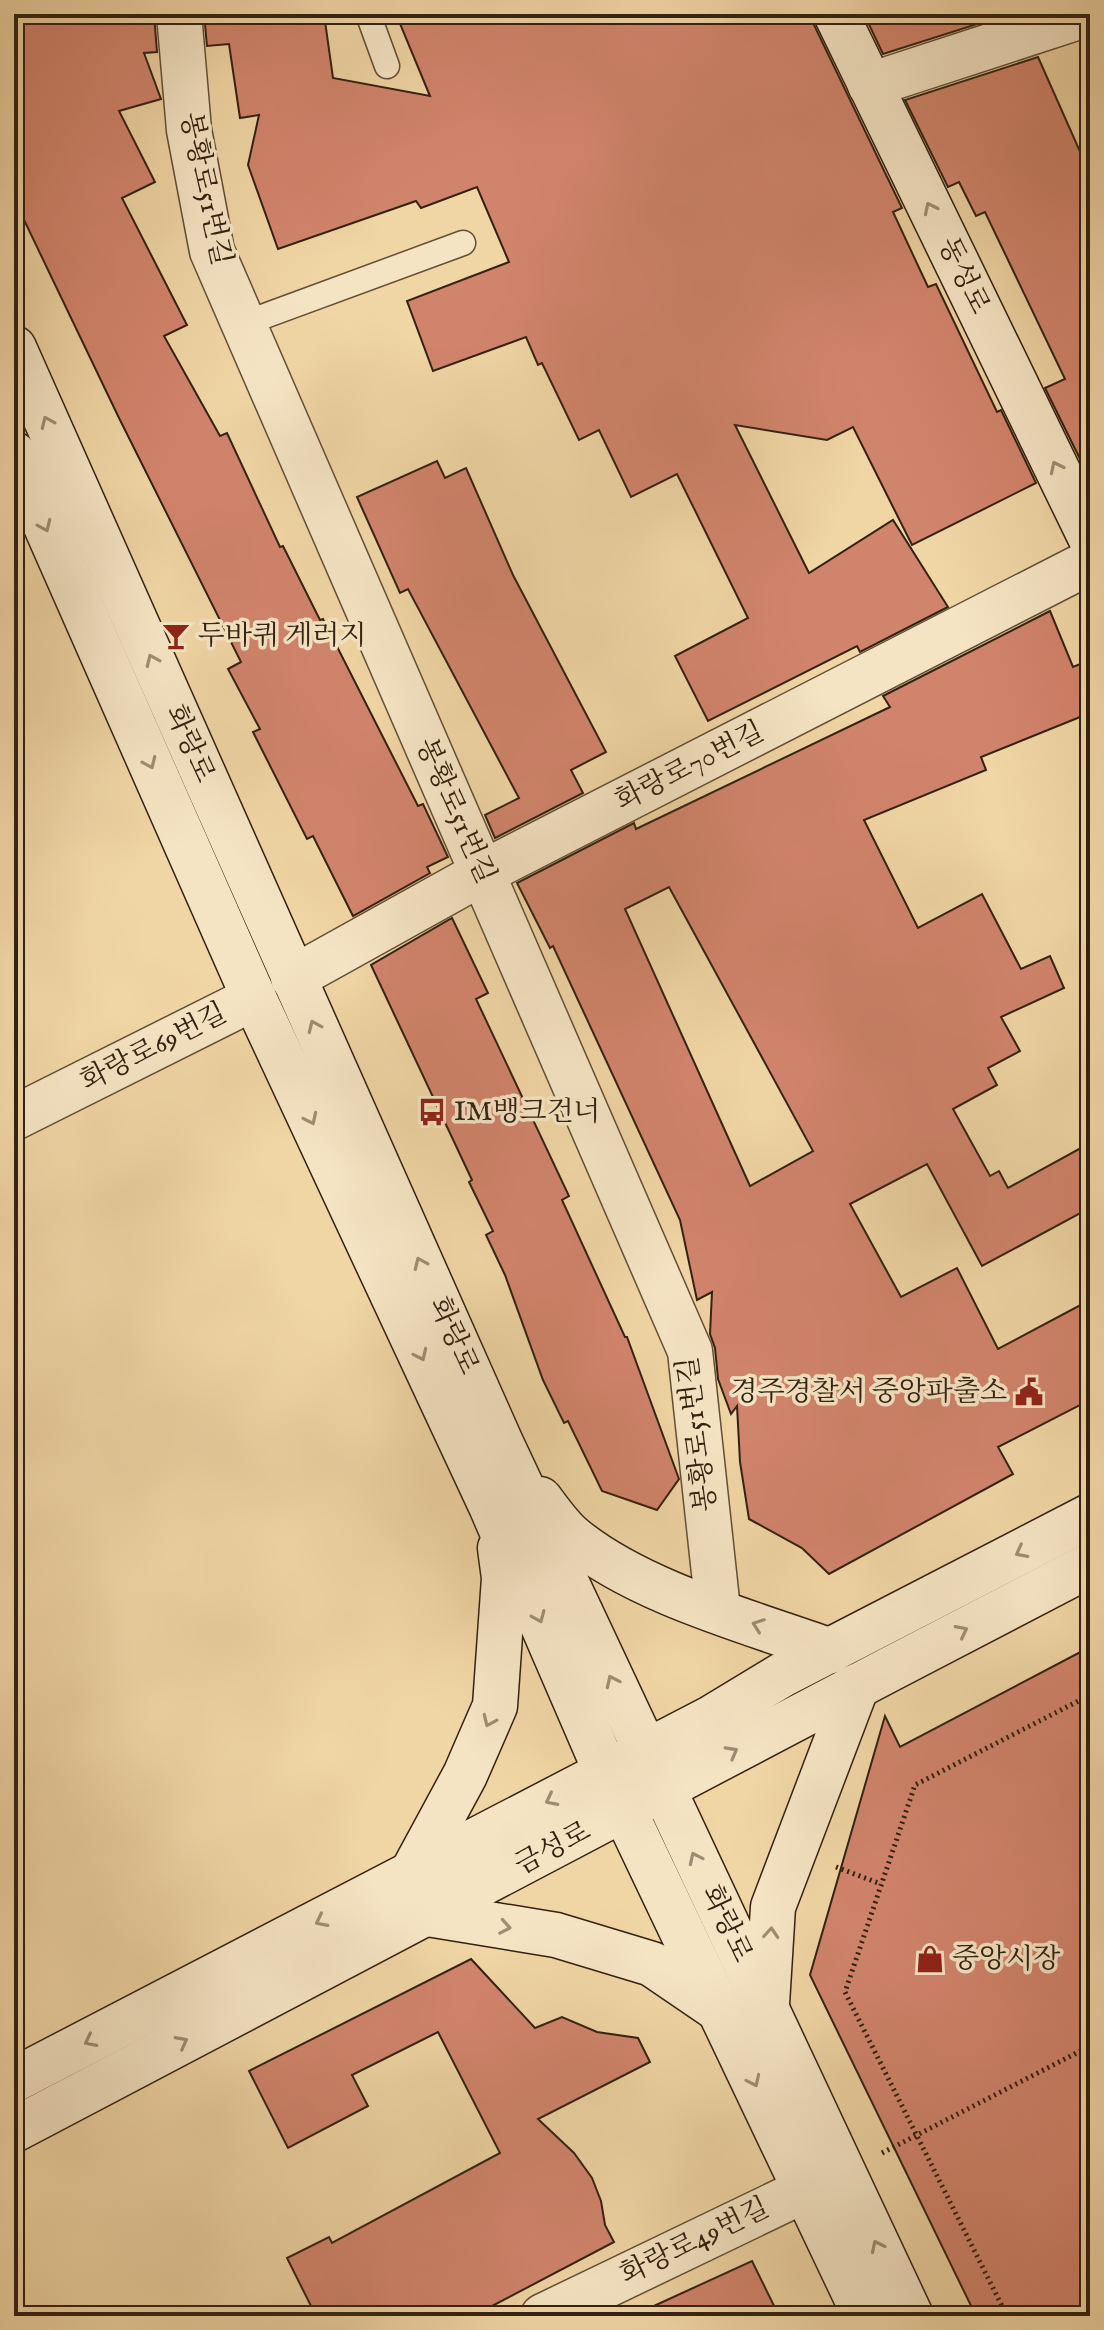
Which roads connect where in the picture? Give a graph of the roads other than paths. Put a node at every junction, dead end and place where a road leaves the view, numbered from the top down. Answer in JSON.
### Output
{"nodes":[{"id":1,"x":179,"y":14,"type":"edge"},
{"id":2,"x":368,"y":14,"type":"edge"},
{"id":3,"x":836,"y":14,"type":"edge"},
{"id":4,"x":1088,"y":14,"type":"edge"},
{"id":5,"x":387,"y":66,"type":"dead end"},
{"id":6,"x":870,"y":85,"type":"junction"},
{"id":7,"x":463,"y":243,"type":"dead end"},
{"id":8,"x":243,"y":324,"type":"junction"},
{"id":9,"x":14,"y":348,"type":"edge"},
{"id":10,"x":14,"y":454,"type":"edge"},
{"id":11,"x":1090,"y":537,"type":"edge"},
{"id":12,"x":1090,"y":562,"type":"edge"},
{"id":13,"x":482,"y":873,"type":"junction"},
{"id":14,"x":293,"y":978,"type":"junction"},
{"id":15,"x":254,"y":998,"type":"junction"},
{"id":16,"x":14,"y":1118,"type":"edge"},
{"id":17,"x":510,"y":1462,"type":"junction"},
{"id":18,"x":491,"y":1506,"type":"junction"},
{"id":19,"x":1090,"y":1516,"type":"edge"},
{"id":20,"x":1090,"y":1565,"type":"edge"},
{"id":21,"x":718,"y":1610,"type":"junction"},
{"id":22,"x":831,"y":1651,"type":"junction"},
{"id":23,"x":857,"y":1686,"type":"junction"},
{"id":24,"x":645,"y":1751,"type":"junction"},
{"id":25,"x":664,"y":1790,"type":"junction"},
{"id":26,"x":615,"y":1791,"type":"junction"},
{"id":27,"x":412,"y":1873,"type":"junction"},
{"id":28,"x":428,"y":1914,"type":"junction"},
{"id":29,"x":720,"y":2011,"type":"junction"},
{"id":30,"x":766,"y":2011,"type":"junction"},
{"id":31,"x":14,"y":2080,"type":"edge"},
{"id":32,"x":14,"y":2130,"type":"edge"},
{"id":33,"x":805,"y":2190,"type":"junction"},
{"id":34,"x":543,"y":2316,"type":"edge"},
{"id":35,"x":865,"y":2316,"type":"edge"},
{"id":36,"x":911,"y":2316,"type":"edge"}],
"edges":[{"from":1,"to":8,"type":"street","name":"봉황로51번길"},
{"from":2,"to":5,"type":"lane"},
{"from":3,"to":6,"type":"street","name":"동성로"},
{"from":4,"to":6,"type":"street"},
{"from":11,"to":6,"type":"street","name":"동성로","one_way":true},
{"from":7,"to":8,"type":"lane"},
{"from":8,"to":13,"type":"street","name":"봉황로51번길"},
{"from":14,"to":9,"type":"street","name":"화랑로","one_way":true},
{"from":10,"to":15,"type":"street","name":"화랑로","one_way":true},
{"from":12,"to":13,"type":"street","name":"화랑로70번길"},
{"from":13,"to":14,"type":"street","name":"화랑로70번길"},
{"from":13,"to":21,"type":"street","name":"봉황로51번길"},
{"from":14,"to":15,"type":"street","name":"화랑로69번길"},
{"from":17,"to":14,"type":"street","name":"화랑로","one_way":true},
{"from":15,"to":16,"type":"street","name":"화랑로69번길"},
{"from":15,"to":18,"type":"street","name":"화랑로","one_way":true},
{"from":17,"to":21,"type":"street"},
{"from":24,"to":17,"type":"street","name":"화랑로","one_way":true},
{"from":18,"to":26,"type":"street","name":"화랑로","one_way":true},
{"from":18,"to":27,"type":"street","one_way":true},
{"from":19,"to":22,"type":"street","name":"금성로","one_way":true},
{"from":23,"to":20,"type":"street","name":"금성로","one_way":true},
{"from":22,"to":21,"type":"street","one_way":true},
{"from":22,"to":24,"type":"street","name":"금성로"},
{"from":25,"to":23,"type":"street","name":"금성로","one_way":true},
{"from":30,"to":23,"type":"street","one_way":true},
{"from":24,"to":25,"type":"street","name":"화랑로"},
{"from":24,"to":26,"type":"street","name":"금성로"},
{"from":25,"to":26,"type":"street","name":"금성로"},
{"from":30,"to":25,"type":"street","name":"화랑로","one_way":true},
{"from":26,"to":27,"type":"street","name":"금성로","one_way":true},
{"from":26,"to":28,"type":"street","name":"금성로"},
{"from":26,"to":29,"type":"street","name":"화랑로"},
{"from":27,"to":31,"type":"street","name":"금성로","one_way":true},
{"from":28,"to":29,"type":"street","one_way":true},
{"from":32,"to":28,"type":"street","name":"금성로","one_way":true},
{"from":29,"to":33,"type":"street","name":"화랑로","one_way":true},
{"from":36,"to":30,"type":"street","name":"화랑로","one_way":true},
{"from":33,"to":34,"type":"street","name":"화랑로49번길"},
{"from":33,"to":35,"type":"street","name":"화랑로"}]}
